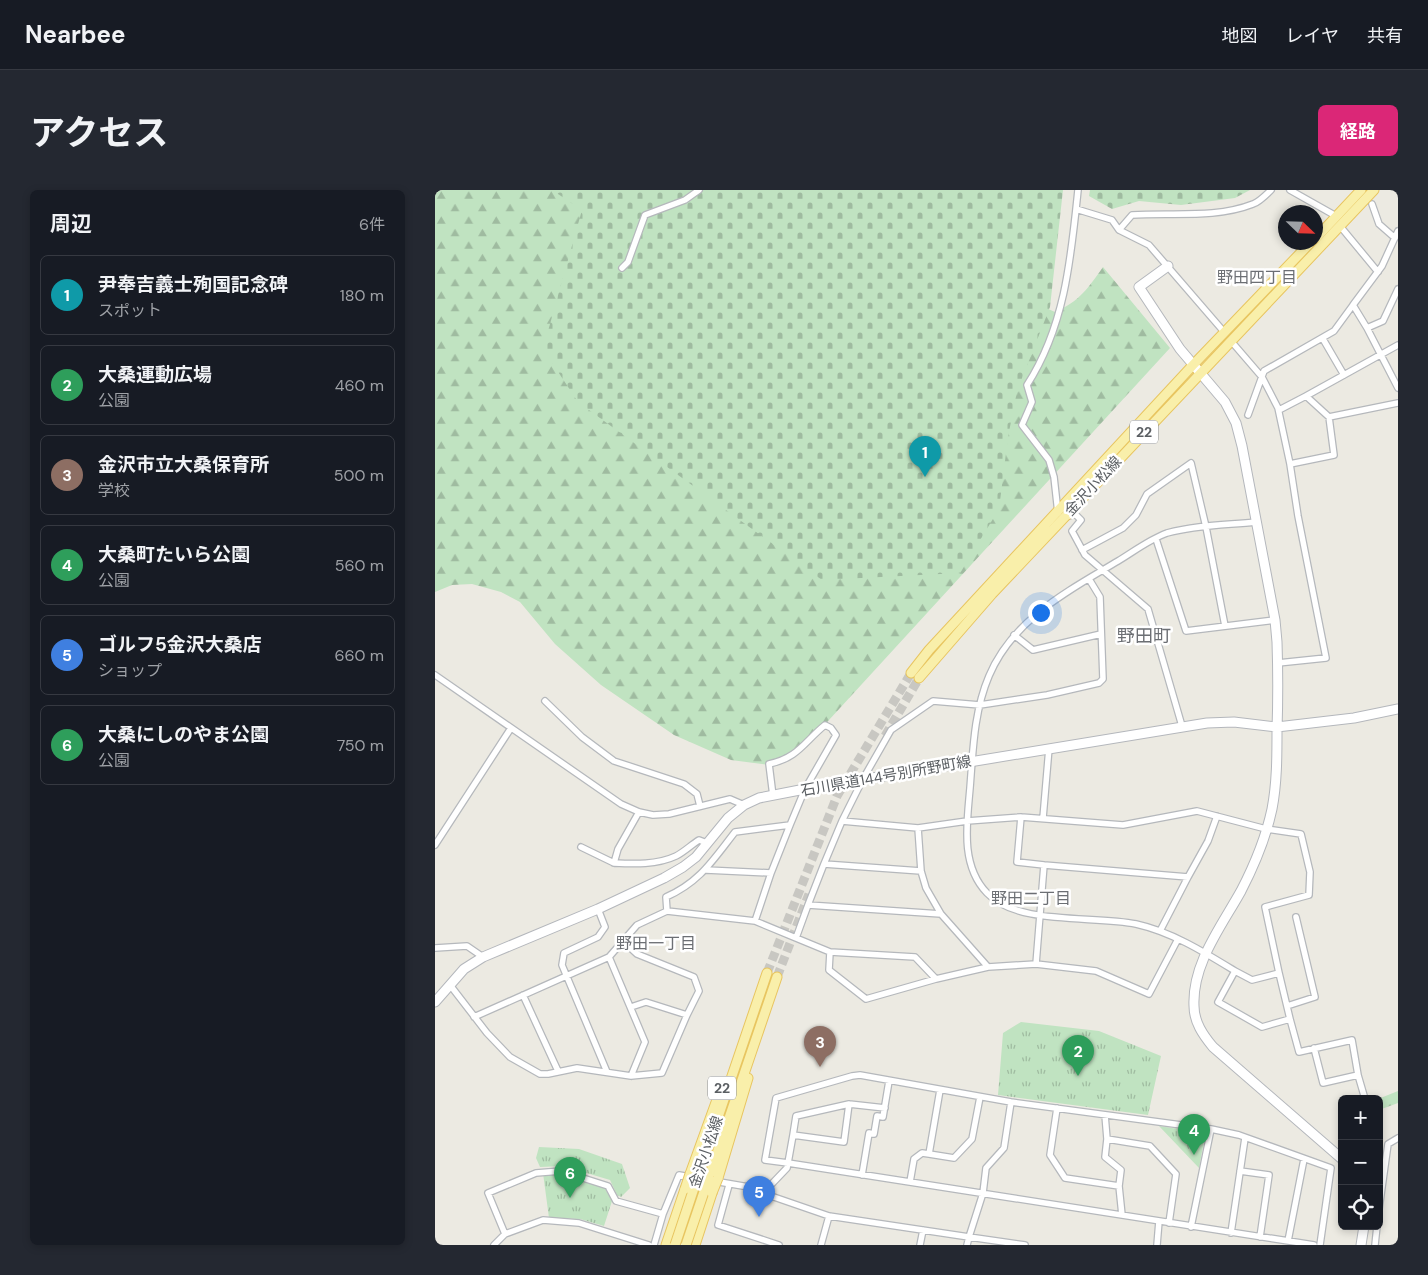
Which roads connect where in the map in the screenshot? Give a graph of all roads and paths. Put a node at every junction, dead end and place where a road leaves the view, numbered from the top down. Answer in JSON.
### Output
{"nodes":[{"id":1,"x":699,"y":190,"type":"edge"},
{"id":2,"x":1078,"y":190,"type":"edge"},
{"id":3,"x":1271,"y":190,"type":"edge"},
{"id":4,"x":1290,"y":190,"type":"edge"},
{"id":5,"x":1361,"y":190,"type":"edge"},
{"id":6,"x":1374,"y":190,"type":"edge"},
{"id":7,"x":1372,"y":204,"type":"dead end"},
{"id":8,"x":1076,"y":209,"type":"junction"},
{"id":9,"x":1336,"y":216,"type":"junction"},
{"id":10,"x":1340,"y":226,"type":"junction"},
{"id":11,"x":1119,"y":230,"type":"junction"},
{"id":12,"x":1323,"y":230,"type":"edge"},
{"id":13,"x":1398,"y":230,"type":"edge"},
{"id":14,"x":1395,"y":238,"type":"junction"},
{"id":15,"x":1304,"y":250,"type":"edge"},
{"id":16,"x":1168,"y":266,"type":"junction"},
{"id":17,"x":622,"y":268,"type":"dead end"},
{"id":18,"x":1378,"y":272,"type":"junction"},
{"id":19,"x":1398,"y":289,"type":"edge"},
{"id":20,"x":1353,"y":305,"type":"junction"},
{"id":21,"x":1367,"y":328,"type":"junction"},
{"id":22,"x":1228,"y":337,"type":"junction"},
{"id":23,"x":1323,"y":339,"type":"junction"},
{"id":24,"x":1398,"y":345,"type":"edge"},
{"id":25,"x":1381,"y":354,"type":"junction"},
{"id":26,"x":1193,"y":365,"type":"junction"},
{"id":27,"x":1200,"y":372,"type":"junction"},
{"id":28,"x":1344,"y":375,"type":"junction"},
{"id":29,"x":1262,"y":377,"type":"junction"},
{"id":30,"x":1397,"y":384,"type":"edge"},
{"id":31,"x":1306,"y":396,"type":"junction"},
{"id":32,"x":1398,"y":403,"type":"edge"},
{"id":33,"x":1278,"y":408,"type":"junction"},
{"id":34,"x":1247,"y":415,"type":"dead end"},
{"id":35,"x":1329,"y":418,"type":"junction"},
{"id":36,"x":1290,"y":464,"type":"junction"},
{"id":37,"x":1060,"y":515,"type":"junction"},
{"id":38,"x":1256,"y":522,"type":"junction"},
{"id":39,"x":1206,"y":527,"type":"junction"},
{"id":40,"x":1156,"y":539,"type":"junction"},
{"id":41,"x":1082,"y":550,"type":"junction"},
{"id":42,"x":1104,"y":570,"type":"junction"},
{"id":43,"x":1089,"y":579,"type":"junction"},
{"id":44,"x":1275,"y":620,"type":"junction"},
{"id":45,"x":1225,"y":626,"type":"junction"},
{"id":46,"x":1101,"y":634,"type":"junction"},
{"id":47,"x":1014,"y":635,"type":"junction"},
{"id":48,"x":1278,"y":663,"type":"junction"},
{"id":49,"x":911,"y":673,"type":"tunnel mouth"},
{"id":50,"x":435,"y":675,"type":"edge"},
{"id":51,"x":919,"y":678,"type":"tunnel mouth"},
{"id":52,"x":545,"y":701,"type":"dead end"},
{"id":53,"x":980,"y":705,"type":"junction"},
{"id":54,"x":1398,"y":709,"type":"edge"},
{"id":55,"x":1182,"y":726,"type":"junction"},
{"id":56,"x":1277,"y":727,"type":"junction"},
{"id":57,"x":511,"y":728,"type":"junction"},
{"id":58,"x":1049,"y":748,"type":"junction"},
{"id":59,"x":973,"y":761,"type":"junction"},
{"id":60,"x":863,"y":779,"type":"junction"},
{"id":61,"x":805,"y":789,"type":"junction"},
{"id":62,"x":773,"y":796,"type":"junction"},
{"id":63,"x":744,"y":805,"type":"junction"},
{"id":64,"x":700,"y":806,"type":"junction"},
{"id":65,"x":639,"y":812,"type":"junction"},
{"id":66,"x":1217,"y":816,"type":"junction"},
{"id":67,"x":1021,"y":817,"type":"junction"},
{"id":68,"x":1043,"y":818,"type":"junction"},
{"id":69,"x":842,"y":821,"type":"junction"},
{"id":70,"x":967,"y":821,"type":"junction"},
{"id":71,"x":790,"y":825,"type":"junction"},
{"id":72,"x":918,"y":828,"type":"junction"},
{"id":73,"x":1266,"y":829,"type":"junction"},
{"id":74,"x":707,"y":843,"type":"junction"},
{"id":75,"x":435,"y":845,"type":"edge"},
{"id":76,"x":581,"y":847,"type":"dead end"},
{"id":77,"x":614,"y":863,"type":"junction"},
{"id":78,"x":824,"y":864,"type":"junction"},
{"id":79,"x":1044,"y":866,"type":"junction"},
{"id":80,"x":706,"y":870,"type":"junction"},
{"id":81,"x":921,"y":871,"type":"junction"},
{"id":82,"x":771,"y":873,"type":"junction"},
{"id":83,"x":1188,"y":877,"type":"junction"},
{"id":84,"x":808,"y":905,"type":"junction"},
{"id":85,"x":598,"y":909,"type":"junction"},
{"id":86,"x":667,"y":911,"type":"junction"},
{"id":87,"x":941,"y":914,"type":"junction"},
{"id":88,"x":1040,"y":915,"type":"junction"},
{"id":89,"x":1296,"y":917,"type":"dead end"},
{"id":90,"x":755,"y":921,"type":"junction"},
{"id":91,"x":1160,"y":931,"type":"junction"},
{"id":92,"x":796,"y":938,"type":"junction"},
{"id":93,"x":1178,"y":939,"type":"junction"},
{"id":94,"x":624,"y":942,"type":"junction"},
{"id":95,"x":435,"y":948,"type":"edge"},
{"id":96,"x":830,"y":952,"type":"junction"},
{"id":97,"x":1206,"y":953,"type":"junction"},
{"id":98,"x":483,"y":957,"type":"junction"},
{"id":99,"x":609,"y":958,"type":"junction"},
{"id":100,"x":1037,"y":964,"type":"junction"},
{"id":101,"x":988,"y":967,"type":"junction"},
{"id":102,"x":1235,"y":971,"type":"junction"},
{"id":103,"x":767,"y":973,"type":"tunnel mouth"},
{"id":104,"x":1279,"y":973,"type":"junction"},
{"id":105,"x":566,"y":976,"type":"junction"},
{"id":106,"x":777,"y":977,"type":"tunnel mouth"},
{"id":107,"x":936,"y":979,"type":"junction"},
{"id":108,"x":450,"y":986,"type":"junction"},
{"id":109,"x":523,"y":995,"type":"junction"},
{"id":110,"x":435,"y":1002,"type":"edge"},
{"id":111,"x":1287,"y":1006,"type":"junction"},
{"id":112,"x":631,"y":1007,"type":"junction"},
{"id":113,"x":687,"y":1015,"type":"junction"},
{"id":114,"x":474,"y":1017,"type":"junction"},
{"id":115,"x":1290,"y":1019,"type":"junction"},
{"id":116,"x":1314,"y":1048,"type":"junction"},
{"id":117,"x":558,"y":1071,"type":"junction"},
{"id":118,"x":607,"y":1072,"type":"junction"},
{"id":119,"x":1358,"y":1075,"type":"junction"},
{"id":120,"x":631,"y":1076,"type":"junction"},
{"id":121,"x":889,"y":1081,"type":"junction"},
{"id":122,"x":940,"y":1090,"type":"junction"},
{"id":123,"x":1364,"y":1095,"type":"edge"},
{"id":124,"x":980,"y":1097,"type":"junction"},
{"id":125,"x":1011,"y":1102,"type":"junction"},
{"id":126,"x":849,"y":1104,"type":"junction"},
{"id":127,"x":885,"y":1108,"type":"junction"},
{"id":128,"x":1057,"y":1108,"type":"junction"},
{"id":129,"x":1105,"y":1115,"type":"junction"},
{"id":130,"x":1211,"y":1129,"type":"junction"},
{"id":131,"x":793,"y":1135,"type":"junction"},
{"id":132,"x":1245,"y":1138,"type":"junction"},
{"id":133,"x":1398,"y":1138,"type":"edge"},
{"id":134,"x":1107,"y":1139,"type":"junction"},
{"id":135,"x":929,"y":1154,"type":"junction"},
{"id":136,"x":1338,"y":1156,"type":"edge"},
{"id":137,"x":1304,"y":1159,"type":"junction"},
{"id":138,"x":788,"y":1163,"type":"junction"},
{"id":139,"x":1240,"y":1171,"type":"junction"},
{"id":140,"x":694,"y":1175,"type":"junction"},
{"id":141,"x":862,"y":1175,"type":"junction"},
{"id":142,"x":713,"y":1178,"type":"junction"},
{"id":143,"x":910,"y":1182,"type":"junction"},
{"id":144,"x":729,"y":1184,"type":"junction"},
{"id":145,"x":1382,"y":1185,"type":"edge"},
{"id":146,"x":1119,"y":1186,"type":"junction"},
{"id":147,"x":766,"y":1190,"type":"junction"},
{"id":148,"x":983,"y":1193,"type":"junction"},
{"id":149,"x":663,"y":1214,"type":"junction"},
{"id":150,"x":829,"y":1216,"type":"junction"},
{"id":151,"x":1122,"y":1216,"type":"junction"},
{"id":152,"x":1159,"y":1221,"type":"junction"},
{"id":153,"x":1169,"y":1223,"type":"junction"},
{"id":154,"x":1191,"y":1227,"type":"junction"},
{"id":155,"x":923,"y":1230,"type":"junction"},
{"id":156,"x":1363,"y":1230,"type":"edge"},
{"id":157,"x":1377,"y":1230,"type":"edge"},
{"id":158,"x":1231,"y":1233,"type":"junction"},
{"id":159,"x":505,"y":1234,"type":"junction"},
{"id":160,"x":969,"y":1237,"type":"junction"},
{"id":161,"x":1260,"y":1237,"type":"junction"},
{"id":162,"x":1288,"y":1241,"type":"junction"},
{"id":163,"x":1014,"y":1244,"type":"edge"},
{"id":164,"x":1302,"y":1244,"type":"edge"},
{"id":165,"x":494,"y":1245,"type":"edge"},
{"id":166,"x":649,"y":1245,"type":"edge"},
{"id":167,"x":654,"y":1245,"type":"edge"},
{"id":168,"x":666,"y":1245,"type":"edge"},
{"id":169,"x":675,"y":1245,"type":"edge"},
{"id":170,"x":686,"y":1245,"type":"edge"},
{"id":171,"x":695,"y":1245,"type":"edge"},
{"id":172,"x":779,"y":1245,"type":"edge"},
{"id":173,"x":821,"y":1245,"type":"edge"},
{"id":174,"x":920,"y":1245,"type":"edge"},
{"id":175,"x":967,"y":1245,"type":"edge"},
{"id":176,"x":1025,"y":1245,"type":"edge"},
{"id":177,"x":1157,"y":1245,"type":"edge"},
{"id":178,"x":1314,"y":1245,"type":"edge"},
{"id":179,"x":1320,"y":1245,"type":"edge"},
{"id":180,"x":1361,"y":1245,"type":"edge"},
{"id":181,"x":1375,"y":1245,"type":"edge"}],
"edges":[{"from":1,"to":17,"type":"street"},
{"from":2,"to":8,"type":"street"},
{"from":3,"to":11,"type":"street"},
{"from":4,"to":9,"type":"street"},
{"from":5,"to":9,"type":"main road"},
{"from":6,"to":10,"type":"main road","name":"金沢小松線","number":"22"},
{"from":7,"to":14,"type":"street"},
{"from":8,"to":11,"type":"street"},
{"from":8,"to":37,"type":"street"},
{"from":9,"to":12,"type":"main road"},
{"from":10,"to":18,"type":"street"},
{"from":10,"to":22,"type":"main road","name":"金沢小松線","number":"22"},
{"from":11,"to":16,"type":"street"},
{"from":13,"to":14,"type":"street"},
{"from":14,"to":18,"type":"street"},
{"from":15,"to":22,"type":"main road","name":"金沢小松線","number":"22"},
{"from":16,"to":22,"type":"street"},
{"from":16,"to":26,"type":"street"},
{"from":18,"to":20,"type":"street"},
{"from":19,"to":21,"type":"street"},
{"from":20,"to":21,"type":"street"},
{"from":20,"to":23,"type":"street"},
{"from":21,"to":25,"type":"street"},
{"from":22,"to":26,"type":"main road","name":"金沢小松線","number":"22"},
{"from":22,"to":27,"type":"main road","name":"金沢小松線","number":"22"},
{"from":22,"to":29,"type":"street"},
{"from":23,"to":28,"type":"street"},
{"from":23,"to":29,"type":"street"},
{"from":24,"to":25,"type":"street"},
{"from":25,"to":28,"type":"street"},
{"from":25,"to":30,"type":"street"},
{"from":26,"to":27,"type":"street"},
{"from":26,"to":37,"type":"main road","name":"金沢小松線","number":"22"},
{"from":27,"to":37,"type":"main road","name":"金沢小松線","number":"22"},
{"from":27,"to":38,"type":"street"},
{"from":28,"to":31,"type":"street"},
{"from":29,"to":33,"type":"street"},
{"from":29,"to":34,"type":"street"},
{"from":31,"to":33,"type":"street"},
{"from":31,"to":35,"type":"street"},
{"from":32,"to":35,"type":"street"},
{"from":33,"to":36,"type":"street"},
{"from":35,"to":36,"type":"street"},
{"from":36,"to":48,"type":"street"},
{"from":37,"to":41,"type":"street"},
{"from":37,"to":49,"type":"main road","name":"金沢小松線","number":"22"},
{"from":37,"to":51,"type":"main road","name":"金沢小松線","number":"22"},
{"from":38,"to":39,"type":"street"},
{"from":38,"to":44,"type":"street"},
{"from":39,"to":40,"type":"street"},
{"from":39,"to":41,"type":"street"},
{"from":39,"to":45,"type":"street"},
{"from":40,"to":42,"type":"street"},
{"from":40,"to":45,"type":"street"},
{"from":41,"to":42,"type":"street"},
{"from":42,"to":43,"type":"street"},
{"from":42,"to":55,"type":"street"},
{"from":43,"to":46,"type":"street"},
{"from":43,"to":47,"type":"street"},
{"from":44,"to":45,"type":"street"},
{"from":44,"to":48,"type":"street"},
{"from":46,"to":47,"type":"street"},
{"from":46,"to":53,"type":"street"},
{"from":47,"to":53,"type":"street"},
{"from":48,"to":56,"type":"street"},
{"from":50,"to":57,"type":"street"},
{"from":52,"to":64,"type":"street"},
{"from":53,"to":59,"type":"street"},
{"from":53,"to":60,"type":"street"},
{"from":54,"to":56,"type":"street","name":"石川県道144号別所野町線"},
{"from":55,"to":56,"type":"street","name":"石川県道144号別所野町線"},
{"from":55,"to":58,"type":"street","name":"石川県道144号別所野町線"},
{"from":56,"to":73,"type":"street"},
{"from":57,"to":65,"type":"street"},
{"from":57,"to":75,"type":"street"},
{"from":58,"to":59,"type":"street","name":"石川県道144号別所野町線"},
{"from":58,"to":68,"type":"street"},
{"from":59,"to":60,"type":"street","name":"石川県道144号別所野町線"},
{"from":59,"to":70,"type":"street"},
{"from":60,"to":61,"type":"street","name":"石川県道144号別所野町線"},
{"from":60,"to":69,"type":"street"},
{"from":61,"to":62,"type":"street","name":"石川県道144号別所野町線"},
{"from":61,"to":62,"type":"street"},
{"from":61,"to":71,"type":"street"},
{"from":62,"to":63,"type":"street","name":"石川県道144号別所野町線"},
{"from":63,"to":64,"type":"street"},
{"from":63,"to":74,"type":"street","name":"石川県道144号別所野町線"},
{"from":64,"to":65,"type":"street"},
{"from":65,"to":77,"type":"street"},
{"from":66,"to":68,"type":"street"},
{"from":66,"to":73,"type":"street"},
{"from":66,"to":83,"type":"street"},
{"from":67,"to":68,"type":"street"},
{"from":67,"to":70,"type":"street"},
{"from":67,"to":79,"type":"street"},
{"from":69,"to":72,"type":"street"},
{"from":69,"to":78,"type":"street"},
{"from":70,"to":72,"type":"street"},
{"from":70,"to":88,"type":"street"},
{"from":71,"to":80,"type":"street"},
{"from":71,"to":82,"type":"street"},
{"from":72,"to":81,"type":"street"},
{"from":73,"to":97,"type":"street"},
{"from":73,"to":104,"type":"street"},
{"from":74,"to":77,"type":"street"},
{"from":74,"to":85,"type":"street","name":"石川県道144号別所野町線"},
{"from":76,"to":77,"type":"street"},
{"from":78,"to":81,"type":"street"},
{"from":78,"to":84,"type":"street"},
{"from":79,"to":83,"type":"street"},
{"from":79,"to":88,"type":"street"},
{"from":80,"to":82,"type":"street"},
{"from":80,"to":86,"type":"street"},
{"from":81,"to":87,"type":"street"},
{"from":82,"to":90,"type":"street"},
{"from":83,"to":91,"type":"street"},
{"from":84,"to":87,"type":"street"},
{"from":84,"to":92,"type":"street"},
{"from":85,"to":98,"type":"street","name":"石川県道144号別所野町線"},
{"from":85,"to":105,"type":"street"},
{"from":86,"to":90,"type":"street"},
{"from":86,"to":94,"type":"street"},
{"from":87,"to":101,"type":"street"},
{"from":88,"to":91,"type":"street"},
{"from":88,"to":100,"type":"street"},
{"from":89,"to":111,"type":"street"},
{"from":90,"to":92,"type":"street"},
{"from":91,"to":93,"type":"street"},
{"from":92,"to":96,"type":"street"},
{"from":93,"to":97,"type":"street"},
{"from":93,"to":100,"type":"street"},
{"from":94,"to":99,"type":"street"},
{"from":94,"to":113,"type":"street"},
{"from":95,"to":98,"type":"street"},
{"from":96,"to":107,"type":"street"},
{"from":96,"to":107,"type":"street"},
{"from":97,"to":102,"type":"street"},
{"from":97,"to":136,"type":"street"},
{"from":98,"to":108,"type":"street","name":"石川県道144号別所野町線"},
{"from":99,"to":105,"type":"street"},
{"from":99,"to":112,"type":"street"},
{"from":100,"to":101,"type":"street"},
{"from":101,"to":107,"type":"street"},
{"from":102,"to":104,"type":"street"},
{"from":102,"to":115,"type":"street"},
{"from":103,"to":140,"type":"main road","name":"金沢小松線","number":"22"},
{"from":104,"to":111,"type":"street"},
{"from":105,"to":109,"type":"street"},
{"from":105,"to":118,"type":"street"},
{"from":106,"to":142,"type":"main road","name":"金沢小松線","number":"22"},
{"from":108,"to":110,"type":"street","name":"石川県道144号別所野町線"},
{"from":108,"to":114,"type":"street"},
{"from":109,"to":114,"type":"street"},
{"from":109,"to":117,"type":"street"},
{"from":111,"to":115,"type":"street"},
{"from":112,"to":113,"type":"street"},
{"from":112,"to":120,"type":"street"},
{"from":113,"to":120,"type":"street"},
{"from":114,"to":117,"type":"street"},
{"from":115,"to":116,"type":"street"},
{"from":116,"to":119,"type":"street"},
{"from":116,"to":119,"type":"street"},
{"from":117,"to":118,"type":"street"},
{"from":118,"to":120,"type":"street"},
{"from":119,"to":123,"type":"street"},
{"from":121,"to":122,"type":"street"},
{"from":121,"to":127,"type":"street"},
{"from":121,"to":138,"type":"street"},
{"from":122,"to":124,"type":"street"},
{"from":122,"to":135,"type":"street"},
{"from":124,"to":125,"type":"street"},
{"from":124,"to":135,"type":"street"},
{"from":125,"to":128,"type":"street"},
{"from":125,"to":148,"type":"street"},
{"from":126,"to":127,"type":"street"},
{"from":126,"to":131,"type":"street"},
{"from":126,"to":131,"type":"street"},
{"from":127,"to":141,"type":"street"},
{"from":128,"to":129,"type":"street"},
{"from":128,"to":146,"type":"street"},
{"from":129,"to":130,"type":"street"},
{"from":129,"to":134,"type":"street"},
{"from":130,"to":132,"type":"street"},
{"from":130,"to":154,"type":"street"},
{"from":131,"to":138,"type":"street"},
{"from":132,"to":137,"type":"street"},
{"from":132,"to":139,"type":"street"},
{"from":133,"to":145,"type":"street"},
{"from":134,"to":146,"type":"street"},
{"from":134,"to":153,"type":"street"},
{"from":135,"to":143,"type":"street"},
{"from":137,"to":162,"type":"street"},
{"from":137,"to":179,"type":"street"},
{"from":138,"to":141,"type":"street"},
{"from":138,"to":147,"type":"street"},
{"from":139,"to":158,"type":"street"},
{"from":139,"to":161,"type":"street"},
{"from":140,"to":168,"type":"main road","number":"22","bridge":true},
{"from":140,"to":169,"type":"main road","name":"金沢小松線","number":"22","bridge":true},
{"from":141,"to":143,"type":"street"},
{"from":142,"to":170,"type":"main road","name":"金沢小松線","number":"22","bridge":true},
{"from":142,"to":171,"type":"main road","number":"22","bridge":true},
{"from":143,"to":148,"type":"street"},
{"from":144,"to":147,"type":"street"},
{"from":144,"to":149,"type":"street"},
{"from":144,"to":172,"type":"street"},
{"from":146,"to":151,"type":"street"},
{"from":147,"to":150,"type":"street"},
{"from":148,"to":151,"type":"street"},
{"from":148,"to":160,"type":"street"},
{"from":149,"to":159,"type":"street"},
{"from":149,"to":167,"type":"street"},
{"from":150,"to":155,"type":"street"},
{"from":150,"to":173,"type":"street"},
{"from":151,"to":152,"type":"street"},
{"from":152,"to":153,"type":"street"},
{"from":152,"to":177,"type":"street"},
{"from":153,"to":154,"type":"street"},
{"from":154,"to":158,"type":"street"},
{"from":155,"to":160,"type":"street"},
{"from":155,"to":174,"type":"street"},
{"from":156,"to":180,"type":"street"},
{"from":157,"to":181,"type":"street"},
{"from":158,"to":161,"type":"street"},
{"from":159,"to":165,"type":"street"},
{"from":159,"to":166,"type":"street"},
{"from":160,"to":163,"type":"street"},
{"from":160,"to":175,"type":"street"},
{"from":161,"to":162,"type":"street"},
{"from":162,"to":164,"type":"street"},
{"from":163,"to":176,"type":"street"},
{"from":164,"to":178,"type":"street"}]}
